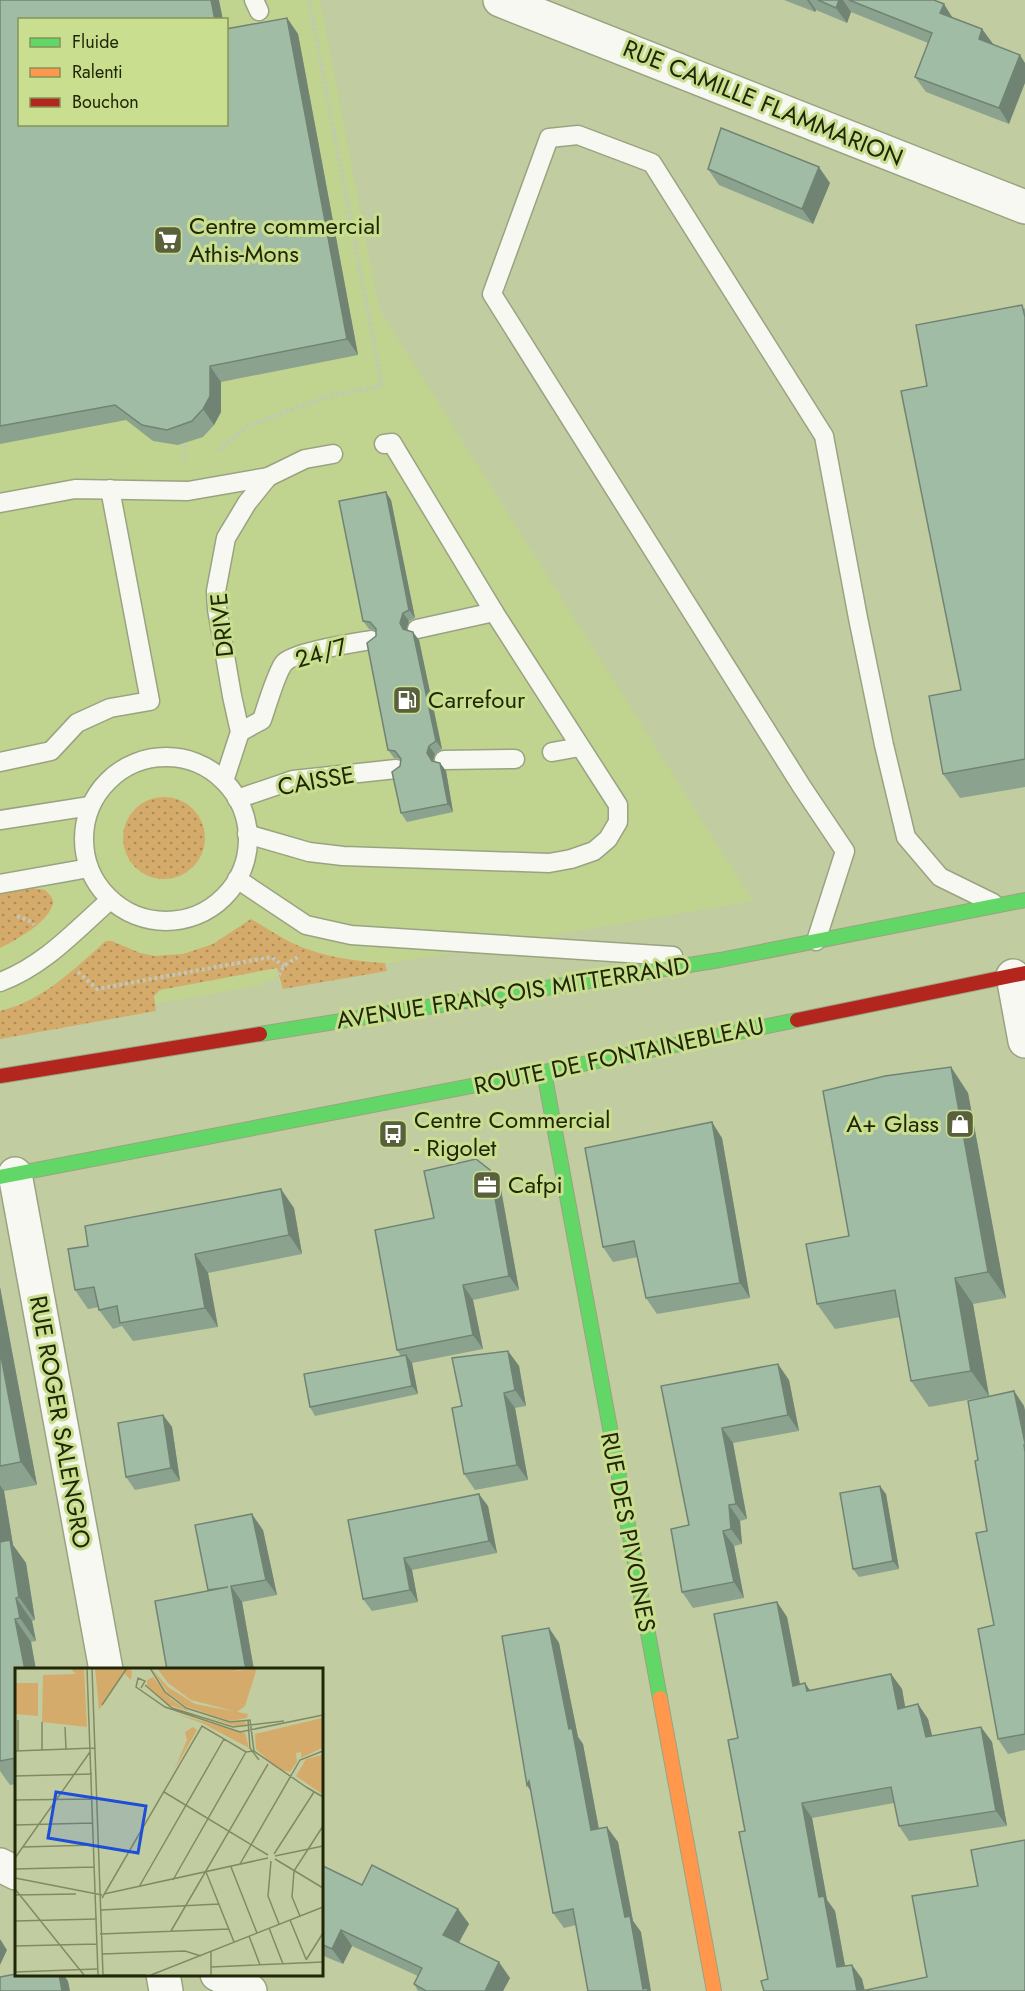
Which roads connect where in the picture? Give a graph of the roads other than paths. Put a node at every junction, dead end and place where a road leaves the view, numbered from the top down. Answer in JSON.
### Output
{"nodes":[{"id":1,"x":500,"y":0,"type":"edge"},
{"id":2,"x":1025,"y":207,"type":"edge"},
{"id":3,"x":388,"y":443,"type":"dead end"},
{"id":4,"x":333,"y":454,"type":"dead end"},
{"id":5,"x":268,"y":477,"type":"junction"},
{"id":6,"x":110,"y":489,"type":"junction"},
{"id":7,"x":0,"y":503,"type":"edge"},
{"id":8,"x":494,"y":612,"type":"junction"},
{"id":9,"x":417,"y":629,"type":"dead end"},
{"id":10,"x":371,"y":640,"type":"edge"},
{"id":11,"x":240,"y":732,"type":"junction"},
{"id":12,"x":580,"y":747,"type":"junction"},
{"id":13,"x":552,"y":752,"type":"dead end"},
{"id":14,"x":515,"y":759,"type":"dead end"},
{"id":15,"x":444,"y":760,"type":"dead end"},
{"id":16,"x":0,"y":762,"type":"edge"},
{"id":17,"x":396,"y":769,"type":"edge"},
{"id":18,"x":224,"y":781,"type":"junction"},
{"id":19,"x":237,"y":799,"type":"junction"},
{"id":20,"x":90,"y":806,"type":"junction"},
{"id":21,"x":0,"y":820,"type":"edge"},
{"id":22,"x":248,"y":834,"type":"junction"},
{"id":23,"x":89,"y":868,"type":"junction"},
{"id":24,"x":237,"y":879,"type":"junction"},
{"id":25,"x":0,"y":884,"type":"edge"},
{"id":26,"x":110,"y":900,"type":"junction"},
{"id":27,"x":1025,"y":900,"type":"edge"},
{"id":28,"x":998,"y":905,"type":"junction"},
{"id":29,"x":816,"y":940,"type":"junction"},
{"id":30,"x":720,"y":960,"type":"junction"},
{"id":31,"x":1019,"y":975,"type":"edge"},
{"id":32,"x":0,"y":982,"type":"edge"},
{"id":33,"x":1025,"y":1041,"type":"edge"},
{"id":34,"x":544,"y":1072,"type":"junction"},
{"id":35,"x":0,"y":1076,"type":"edge"},
{"id":36,"x":7,"y":1175,"type":"edge"},
{"id":37,"x":106,"y":1668,"type":"edge"},
{"id":38,"x":0,"y":1865,"type":"edge"},
{"id":39,"x":15,"y":1873,"type":"edge"},
{"id":40,"x":163,"y":1976,"type":"edge"},
{"id":41,"x":221,"y":1976,"type":"edge"},
{"id":42,"x":166,"y":1991,"type":"edge"},
{"id":43,"x":250,"y":1991,"type":"edge"},
{"id":44,"x":714,"y":1991,"type":"edge"}],
"edges":[{"from":1,"to":2,"type":"street","name":"RUE CAMILLE FLAMMARION"},
{"from":3,"to":8,"type":"lane"},
{"from":4,"to":5,"type":"lane","name":"DRIVE"},
{"from":5,"to":6,"type":"lane"},
{"from":5,"to":11,"type":"lane","name":"DRIVE"},
{"from":6,"to":7,"type":"lane"},
{"from":6,"to":16,"type":"lane"},
{"from":8,"to":9,"type":"lane"},
{"from":8,"to":12,"type":"lane"},
{"from":10,"to":11,"type":"lane","name":"24/7"},
{"from":11,"to":18,"type":"lane"},
{"from":12,"to":13,"type":"lane"},
{"from":12,"to":22,"type":"lane"},
{"from":14,"to":15,"type":"lane"},
{"from":17,"to":19,"type":"lane","name":"CAISSE"},
{"from":18,"to":19,"type":"lane"},
{"from":18,"to":20,"type":"lane"},
{"from":19,"to":22,"type":"lane"},
{"from":20,"to":21,"type":"lane"},
{"from":20,"to":23,"type":"lane"},
{"from":22,"to":24,"type":"lane"},
{"from":23,"to":25,"type":"lane"},
{"from":23,"to":26,"type":"lane"},
{"from":24,"to":26,"type":"lane"},
{"from":24,"to":30,"type":"lane"},
{"from":26,"to":32,"type":"lane"},
{"from":27,"to":28,"type":"main road","name":"AVENUE FRANÇOIS MITTERRAND"},
{"from":28,"to":29,"type":"main road","name":"AVENUE FRANÇOIS MITTERRAND"},
{"from":28,"to":29,"type":"lane"},
{"from":29,"to":30,"type":"main road","name":"AVENUE FRANÇOIS MITTERRAND"},
{"from":30,"to":35,"type":"main road","name":"AVENUE FRANÇOIS MITTERRAND"},
{"from":31,"to":33,"type":"street"},
{"from":31,"to":34,"type":"main road","name":"ROUTE DE FONTAINEBLEAU"},
{"from":34,"to":36,"type":"main road","name":"ROUTE DE FONTAINEBLEAU"},
{"from":34,"to":44,"type":"main road","name":"RUE DES PIVOINES"},
{"from":36,"to":37,"type":"street","name":"RUE ROGER SALENGRO"},
{"from":38,"to":39,"type":"street"},
{"from":40,"to":42,"type":"street"},
{"from":41,"to":43,"type":"street"}]}
